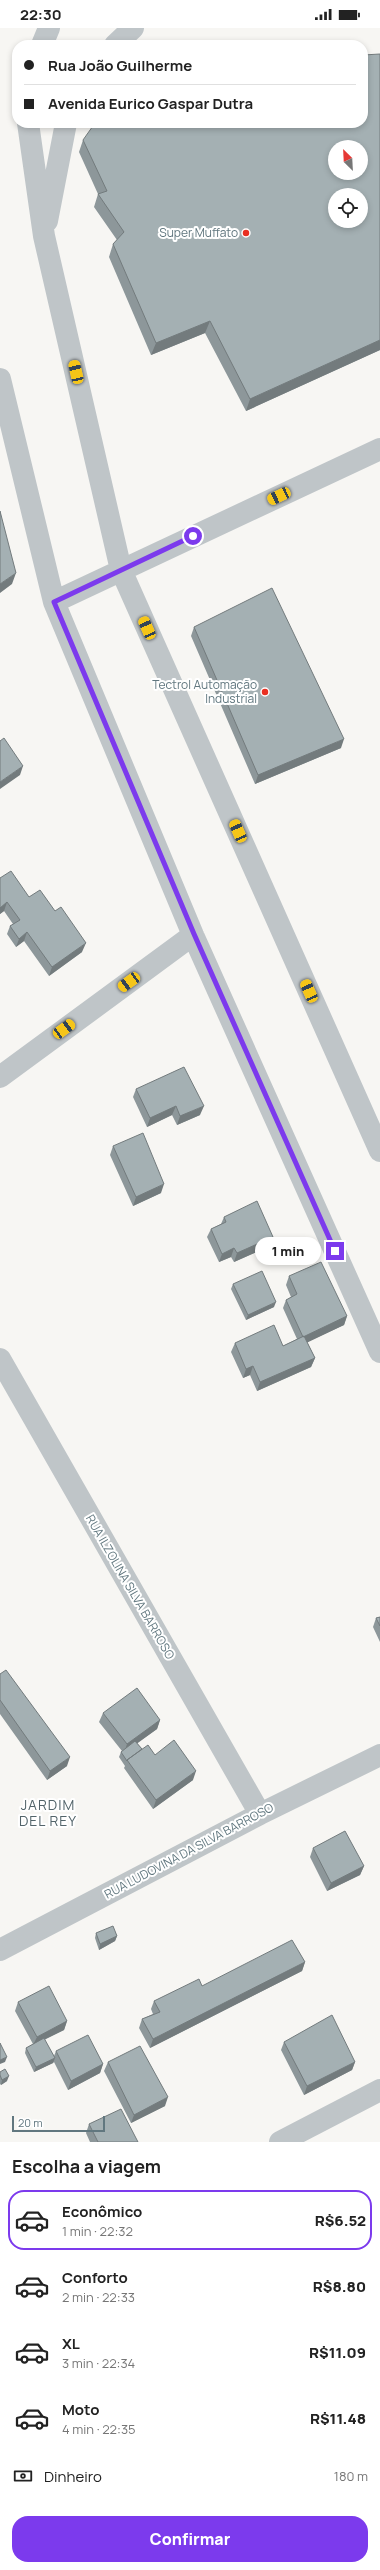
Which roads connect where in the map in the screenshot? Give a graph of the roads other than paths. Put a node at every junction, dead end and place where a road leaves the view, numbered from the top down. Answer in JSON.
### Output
{"nodes":[{"id":1,"x":49,"y":28,"type":"edge"},
{"id":2,"x":133,"y":28,"type":"edge"},
{"id":3,"x":44,"y":40,"type":"edge"},
{"id":4,"x":120,"y":40,"type":"edge"},
{"id":5,"x":29,"y":128,"type":"edge"},
{"id":6,"x":65,"y":128,"type":"edge"},
{"id":7,"x":44,"y":236,"type":"junction"},
{"id":8,"x":0,"y":379,"type":"edge"},
{"id":9,"x":380,"y":449,"type":"edge"},
{"id":10,"x":121,"y":570,"type":"junction"},
{"id":11,"x":54,"y":602,"type":"junction"},
{"id":12,"x":194,"y":934,"type":"junction"},
{"id":13,"x":0,"y":1076,"type":"edge"},
{"id":14,"x":380,"y":1151,"type":"edge"},
{"id":15,"x":380,"y":1352,"type":"edge"},
{"id":16,"x":0,"y":1359,"type":"edge"},
{"id":17,"x":380,"y":1755,"type":"edge"},
{"id":18,"x":260,"y":1814,"type":"junction"},
{"id":19,"x":0,"y":1950,"type":"edge"},
{"id":20,"x":380,"y":2090,"type":"edge"},
{"id":21,"x":280,"y":2142,"type":"edge"}],
"edges":[{"from":1,"to":3,"type":"street"},
{"from":2,"to":4,"type":"street"},
{"from":5,"to":7,"type":"street"},
{"from":6,"to":7,"type":"street"},
{"from":7,"to":10,"type":"street"},
{"from":8,"to":11,"type":"street"},
{"from":9,"to":10,"type":"street"},
{"from":10,"to":11,"type":"street"},
{"from":10,"to":14,"type":"street"},
{"from":11,"to":12,"type":"street"},
{"from":12,"to":13,"type":"street"},
{"from":12,"to":15,"type":"street"},
{"from":16,"to":18,"type":"street","name":"RUA ILZOLINA SILVA BARROSO"},
{"from":17,"to":18,"type":"street","name":"RUA LUDOVINA DA SILVA BARROSO"},
{"from":18,"to":19,"type":"street","name":"RUA LUDOVINA DA SILVA BARROSO"},
{"from":20,"to":21,"type":"street"}]}
